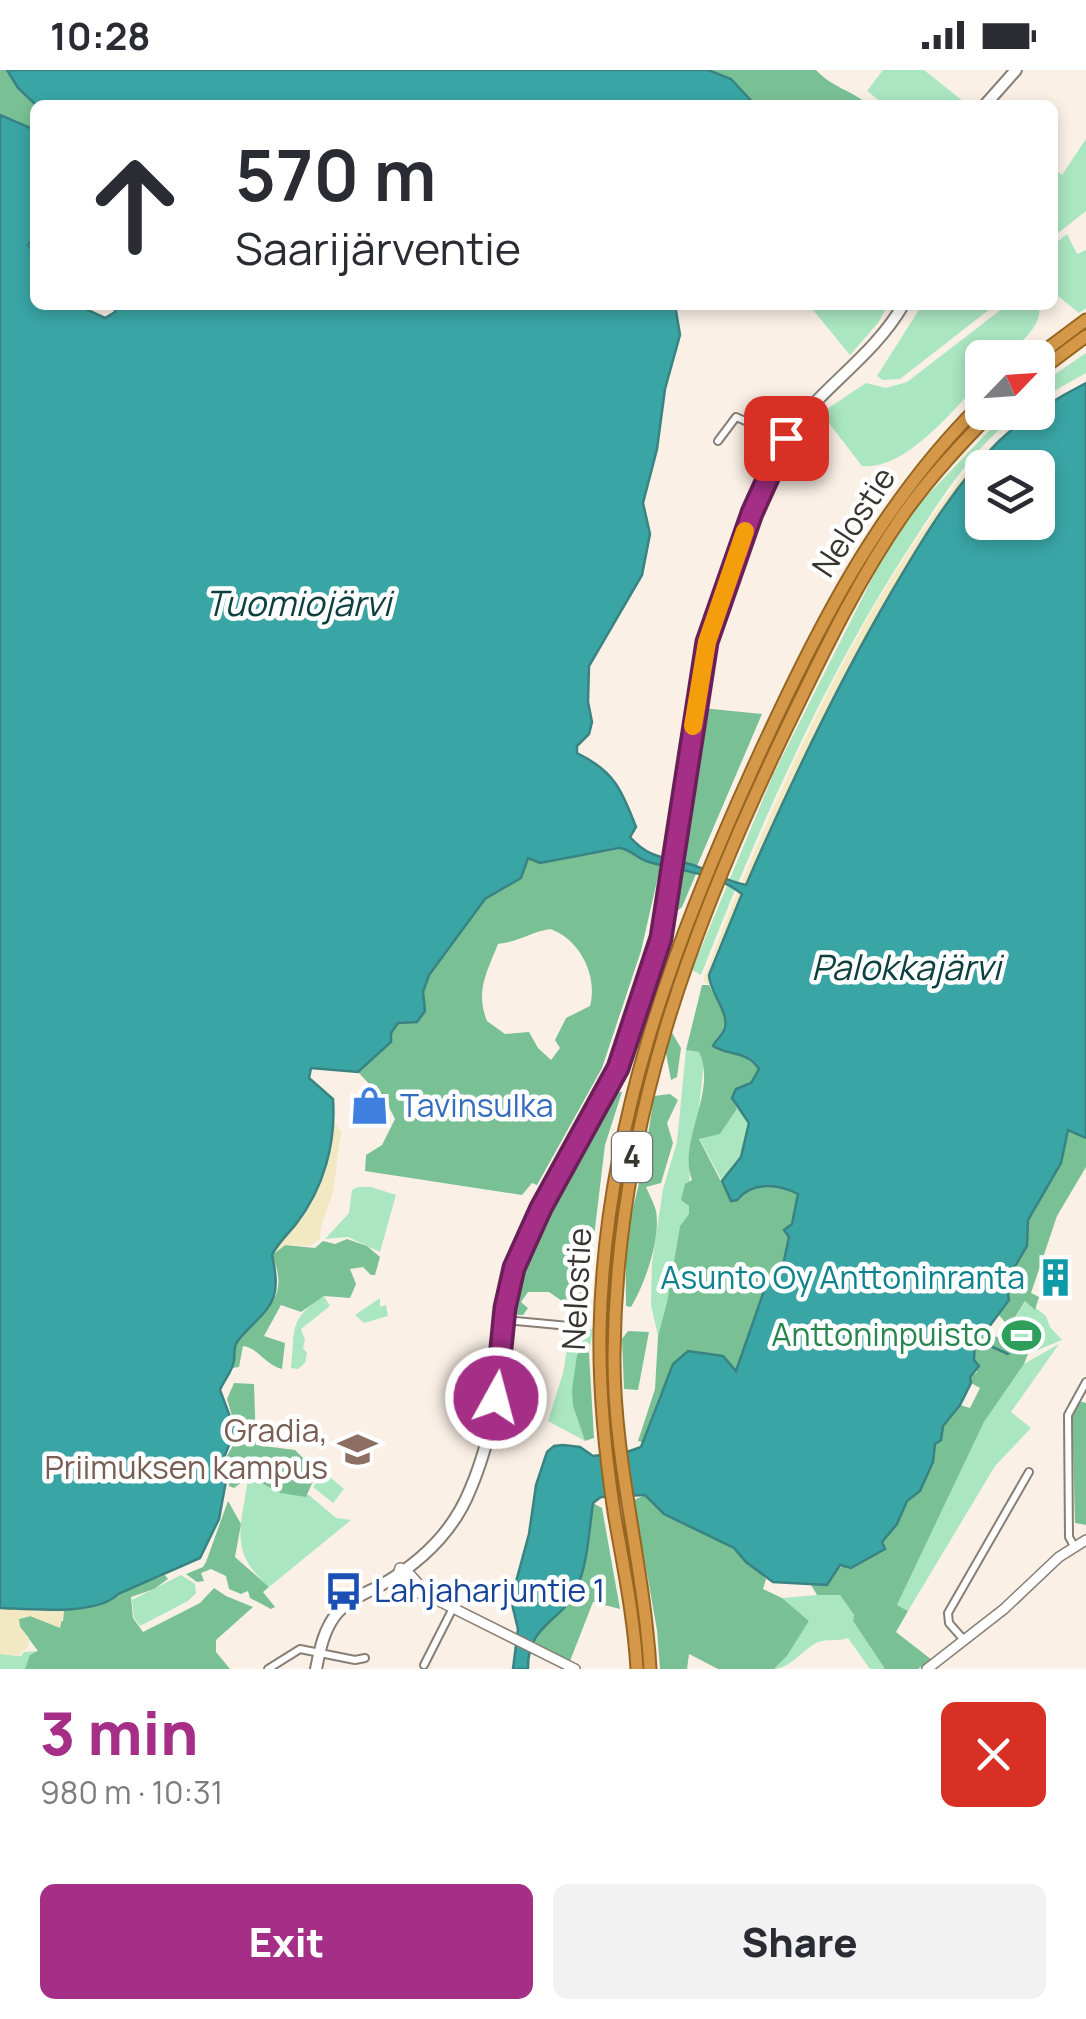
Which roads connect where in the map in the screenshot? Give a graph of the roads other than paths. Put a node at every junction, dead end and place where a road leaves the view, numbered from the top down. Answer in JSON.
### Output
{"nodes":[{"id":1,"x":1016,"y":70,"type":"edge"},
{"id":2,"x":989,"y":100,"type":"edge"},
{"id":3,"x":901,"y":310,"type":"edge"},
{"id":4,"x":1086,"y":320,"type":"edge"},
{"id":5,"x":1086,"y":336,"type":"edge"},
{"id":6,"x":1055,"y":343,"type":"edge"},
{"id":7,"x":1086,"y":348,"type":"edge"},
{"id":8,"x":1062,"y":352,"type":"junction"},
{"id":9,"x":1055,"y":358,"type":"edge"},
{"id":10,"x":965,"y":421,"type":"edge"},
{"id":11,"x":975,"y":430,"type":"edge"},
{"id":12,"x":786,"y":438,"type":"junction"},
{"id":13,"x":718,"y":442,"type":"dead end"},
{"id":14,"x":716,"y":870,"type":"junction"},
{"id":15,"x":505,"y":1320,"type":"junction"},
{"id":16,"x":569,"y":1326,"type":"dead end"},
{"id":17,"x":1086,"y":1382,"type":"edge"},
{"id":18,"x":611,"y":1440,"type":"junction"},
{"id":19,"x":1028,"y":1472,"type":"dead end"},
{"id":20,"x":620,"y":1506,"type":"junction"},
{"id":21,"x":1086,"y":1540,"type":"edge"},
{"id":22,"x":1074,"y":1546,"type":"junction"},
{"id":23,"x":401,"y":1571,"type":"junction"},
{"id":24,"x":453,"y":1608,"type":"junction"},
{"id":25,"x":965,"y":1641,"type":"junction"},
{"id":26,"x":319,"y":1652,"type":"junction"},
{"id":27,"x":364,"y":1658,"type":"dead end"},
{"id":28,"x":424,"y":1665,"type":"dead end"},
{"id":29,"x":268,"y":1669,"type":"edge"},
{"id":30,"x":316,"y":1669,"type":"edge"},
{"id":31,"x":575,"y":1669,"type":"edge"},
{"id":32,"x":637,"y":1669,"type":"edge"},
{"id":33,"x":650,"y":1669,"type":"edge"},
{"id":34,"x":927,"y":1669,"type":"edge"}],
"edges":[{"from":1,"to":2,"type":"main road"},
{"from":3,"to":12,"type":"main road"},
{"from":4,"to":6,"type":"highway"},
{"from":5,"to":8,"type":"highway"},
{"from":7,"to":8,"type":"highway"},
{"from":8,"to":9,"type":"highway"},
{"from":10,"to":14,"type":"highway","name":"Nelostie","number":"4"},
{"from":11,"to":14,"type":"highway","name":"Nelostie","number":"4"},
{"from":12,"to":13,"type":"street"},
{"from":12,"to":15,"type":"main road"},
{"from":14,"to":18,"type":"highway","name":"Nelostie","number":"4"},
{"from":14,"to":18,"type":"highway","name":"Nelostie","number":"4"},
{"from":15,"to":16,"type":"street"},
{"from":15,"to":23,"type":"main road"},
{"from":17,"to":22,"type":"street"},
{"from":18,"to":20,"type":"highway","name":"Nelostie","number":"4"},
{"from":19,"to":25,"type":"street"},
{"from":20,"to":32,"type":"highway","name":"Nelostie","number":"4"},
{"from":20,"to":33,"type":"highway","name":"Nelostie","number":"4"},
{"from":21,"to":22,"type":"street"},
{"from":22,"to":25,"type":"street"},
{"from":23,"to":24,"type":"street"},
{"from":23,"to":26,"type":"main road"},
{"from":24,"to":28,"type":"street"},
{"from":24,"to":31,"type":"street"},
{"from":25,"to":34,"type":"street"},
{"from":26,"to":27,"type":"street"},
{"from":26,"to":29,"type":"street"},
{"from":26,"to":30,"type":"main road"}]}
